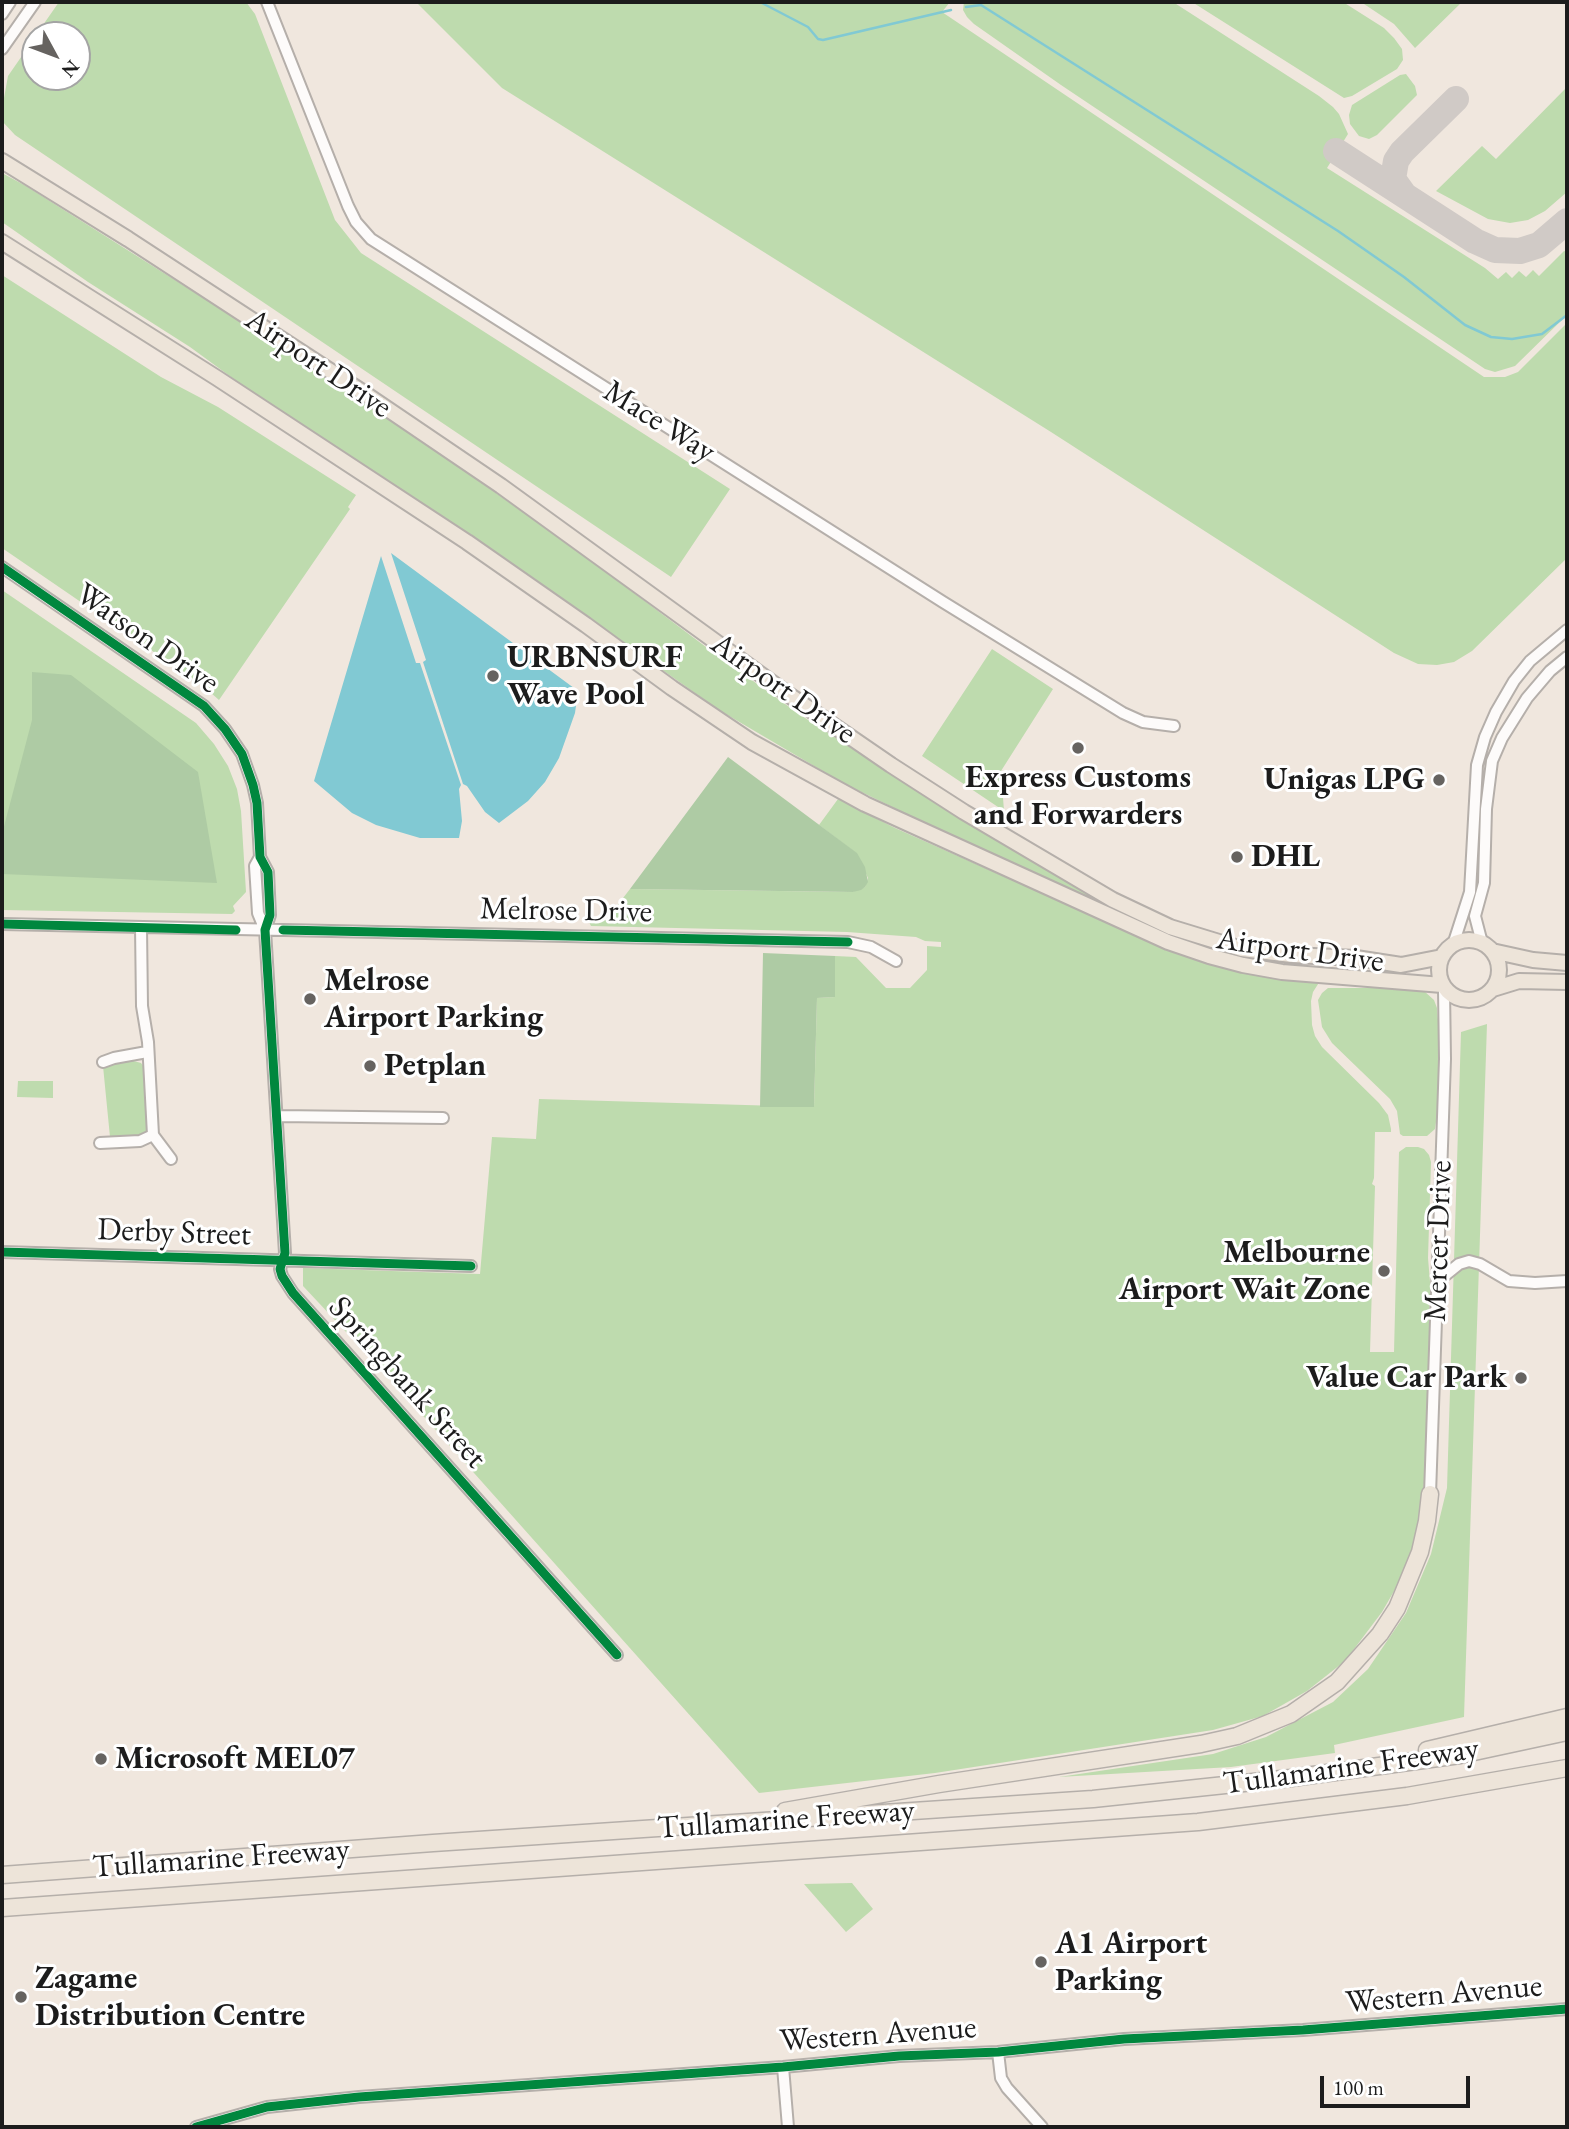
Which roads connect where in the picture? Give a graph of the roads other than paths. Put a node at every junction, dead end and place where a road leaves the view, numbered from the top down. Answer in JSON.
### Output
{"nodes":[{"id":1,"x":10,"y":2,"type":"edge"},
{"id":2,"x":35,"y":2,"type":"edge"},
{"id":3,"x":267,"y":2,"type":"edge"},
{"id":4,"x":2,"y":14,"type":"edge"},
{"id":5,"x":2,"y":49,"type":"edge"},
{"id":6,"x":2,"y":150,"type":"edge"},
{"id":7,"x":2,"y":161,"type":"edge"},
{"id":8,"x":20,"y":172,"type":"junction"},
{"id":9,"x":2,"y":242,"type":"edge"},
{"id":10,"x":2,"y":567,"type":"edge"},
{"id":11,"x":1567,"y":630,"type":"edge"},
{"id":12,"x":1567,"y":657,"type":"edge"},
{"id":13,"x":1174,"y":726,"type":"dead end"},
{"id":14,"x":2,"y":924,"type":"edge"},
{"id":15,"x":141,"y":927,"type":"junction"},
{"id":16,"x":265,"y":930,"type":"junction"},
{"id":17,"x":1453,"y":945,"type":"junction"},
{"id":18,"x":1487,"y":947,"type":"junction"},
{"id":19,"x":1442,"y":957,"type":"junction"},
{"id":20,"x":896,"y":961,"type":"dead end"},
{"id":21,"x":1567,"y":963,"type":"edge"},
{"id":22,"x":1567,"y":982,"type":"edge"},
{"id":23,"x":1443,"y":987,"type":"junction"},
{"id":24,"x":1493,"y":989,"type":"junction"},
{"id":25,"x":147,"y":1052,"type":"junction"},
{"id":26,"x":103,"y":1062,"type":"dead end"},
{"id":27,"x":278,"y":1116,"type":"junction"},
{"id":28,"x":443,"y":1118,"type":"dead end"},
{"id":29,"x":153,"y":1135,"type":"junction"},
{"id":30,"x":100,"y":1143,"type":"dead end"},
{"id":31,"x":171,"y":1159,"type":"dead end"},
{"id":32,"x":2,"y":1252,"type":"edge"},
{"id":33,"x":283,"y":1260,"type":"junction"},
{"id":34,"x":471,"y":1266,"type":"dead end"},
{"id":35,"x":1438,"y":1280,"type":"junction"},
{"id":36,"x":1567,"y":1283,"type":"edge"},
{"id":37,"x":1430,"y":1494,"type":"joint"},
{"id":38,"x":617,"y":1655,"type":"dead end"},
{"id":39,"x":1567,"y":1717,"type":"edge"},
{"id":40,"x":1567,"y":1732,"type":"edge"},
{"id":41,"x":1567,"y":1768,"type":"edge"},
{"id":42,"x":1291,"y":1778,"type":"junction"},
{"id":43,"x":706,"y":1825,"type":"junction"},
{"id":44,"x":2,"y":1875,"type":"edge"},
{"id":45,"x":2,"y":1908,"type":"edge"},
{"id":46,"x":1567,"y":2009,"type":"edge"},
{"id":47,"x":998,"y":2052,"type":"junction"},
{"id":48,"x":783,"y":2067,"type":"junction"},
{"id":49,"x":196,"y":2127,"type":"edge"},
{"id":50,"x":788,"y":2127,"type":"edge"},
{"id":51,"x":1042,"y":2127,"type":"edge"}],
"edges":[{"from":1,"to":4,"type":"street"},
{"from":2,"to":5,"type":"street"},
{"from":3,"to":13,"type":"street","name":"Mace Way"},
{"from":6,"to":8,"type":"main road"},
{"from":7,"to":8,"type":"main road","name":"Airport Drive"},
{"from":8,"to":19,"type":"main road","name":"Airport Drive"},
{"from":9,"to":23,"type":"main road","name":"Airport Drive"},
{"from":10,"to":16,"type":"street","name":"Watson Drive"},
{"from":11,"to":17,"type":"street"},
{"from":12,"to":18,"type":"street"},
{"from":14,"to":15,"type":"street","name":"Melrose Drive"},
{"from":15,"to":16,"type":"street","name":"Melrose Drive"},
{"from":15,"to":25,"type":"street"},
{"from":16,"to":20,"type":"street","name":"Melrose Drive"},
{"from":16,"to":27,"type":"street","name":"Springbank Street"},
{"from":17,"to":18,"type":"main road"},
{"from":17,"to":19,"type":"main road"},
{"from":18,"to":21,"type":"main road"},
{"from":18,"to":24,"type":"main road"},
{"from":19,"to":23,"type":"main road"},
{"from":22,"to":24,"type":"main road"},
{"from":23,"to":24,"type":"main road"},
{"from":23,"to":35,"type":"street","name":"Mercer Drive"},
{"from":25,"to":26,"type":"street"},
{"from":25,"to":29,"type":"street"},
{"from":27,"to":28,"type":"street"},
{"from":27,"to":33,"type":"street","name":"Springbank Street"},
{"from":29,"to":30,"type":"street"},
{"from":29,"to":31,"type":"street"},
{"from":32,"to":33,"type":"street","name":"Derby Street"},
{"from":33,"to":34,"type":"street","name":"Derby Street"},
{"from":33,"to":38,"type":"street","name":"Springbank Street"},
{"from":35,"to":36,"type":"street"},
{"from":35,"to":37,"type":"street","name":"Mercer Drive"},
{"from":37,"to":43,"type":"highway"},
{"from":39,"to":42,"type":"highway"},
{"from":40,"to":42,"type":"highway","name":"Tullamarine Freeway"},
{"from":41,"to":45,"type":"highway","name":"Tullamarine Freeway"},
{"from":42,"to":43,"type":"highway","name":"Tullamarine Freeway"},
{"from":43,"to":44,"type":"highway","name":"Tullamarine Freeway"},
{"from":46,"to":47,"type":"street","name":"Western Avenue"},
{"from":47,"to":48,"type":"street","name":"Western Avenue"},
{"from":47,"to":51,"type":"street"},
{"from":48,"to":49,"type":"street","name":"Western Avenue"},
{"from":48,"to":50,"type":"street"}]}
